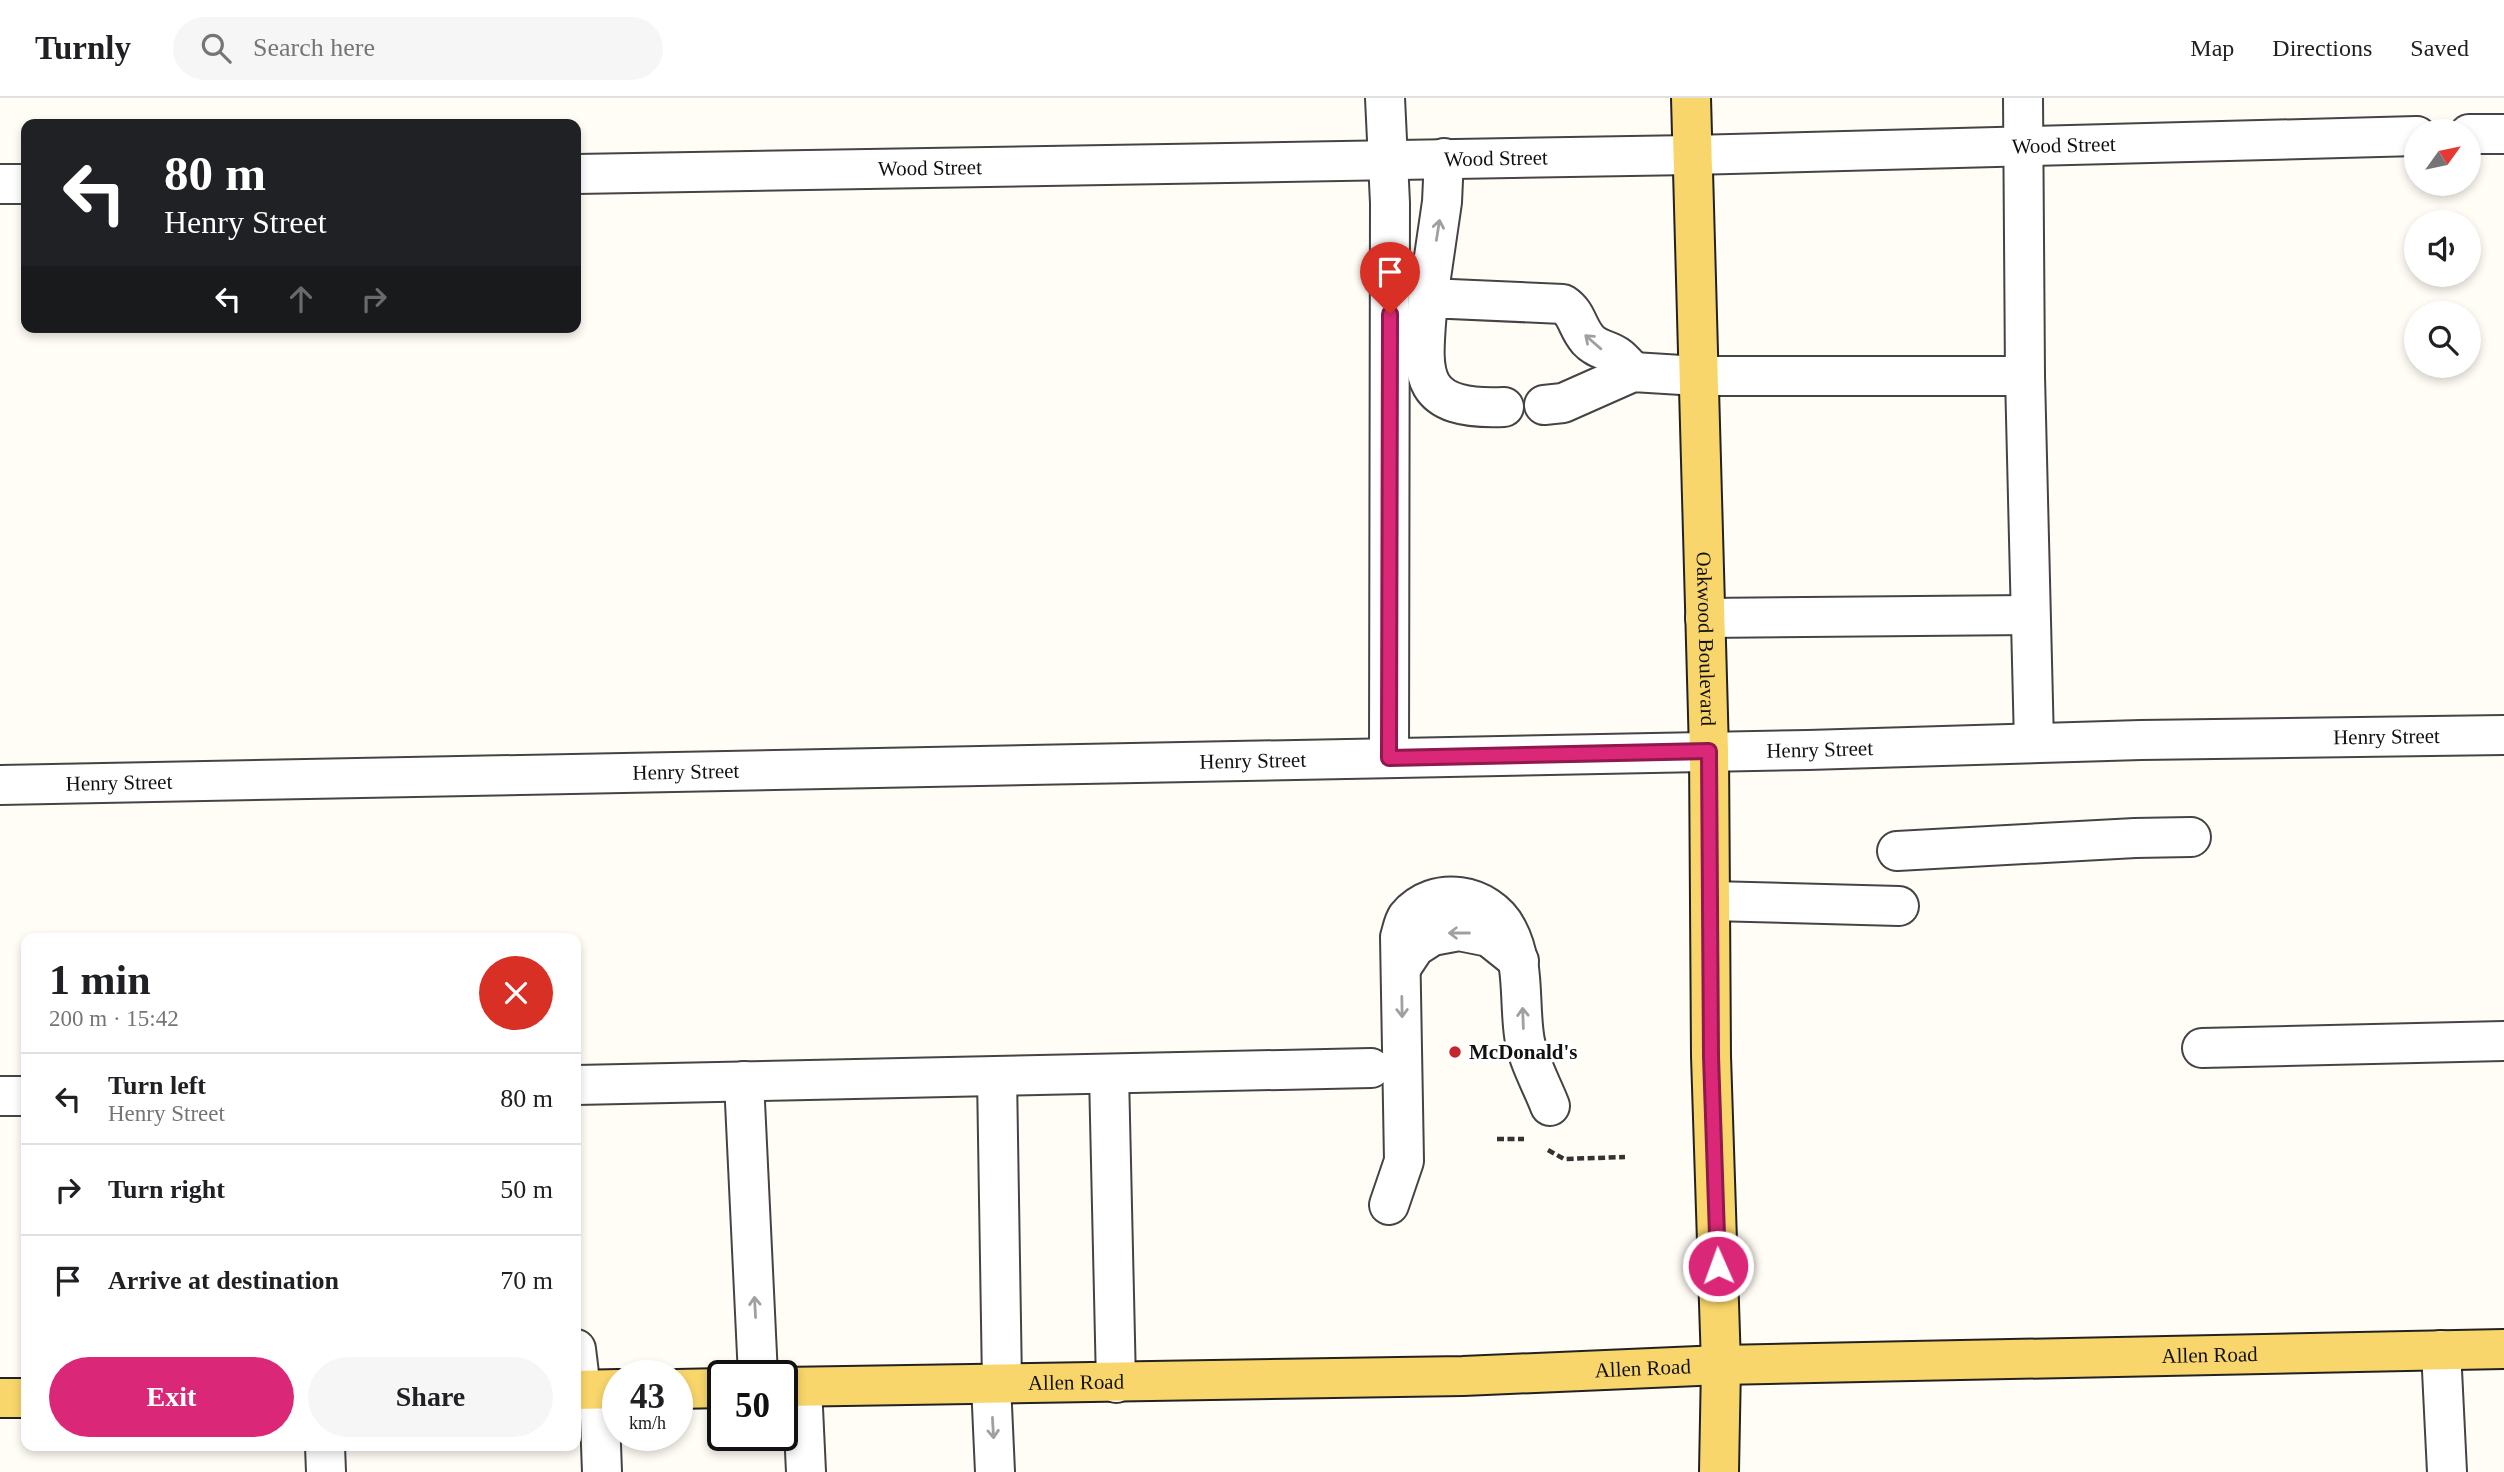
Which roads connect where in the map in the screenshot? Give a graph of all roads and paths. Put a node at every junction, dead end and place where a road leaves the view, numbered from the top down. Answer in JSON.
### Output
{"nodes":[{"id":1,"x":1385,"y":98,"type":"edge"},
{"id":2,"x":1691,"y":98,"type":"edge"},
{"id":3,"x":2023,"y":98,"type":"edge"},
{"id":4,"x":2504,"y":134,"type":"edge"},
{"id":5,"x":2482,"y":135,"type":"edge"},
{"id":6,"x":2404,"y":136,"type":"edge"},
{"id":7,"x":2024,"y":146,"type":"junction"},
{"id":8,"x":1691,"y":155,"type":"junction"},
{"id":9,"x":1444,"y":158,"type":"junction"},
{"id":10,"x":1388,"y":159,"type":"junction"},
{"id":11,"x":581,"y":174,"type":"edge"},
{"id":12,"x":0,"y":184,"type":"edge"},
{"id":13,"x":21,"y":184,"type":"edge"},
{"id":14,"x":1428,"y":298,"type":"junction"},
{"id":15,"x":1633,"y":372,"type":"junction"},
{"id":16,"x":1698,"y":376,"type":"junction"},
{"id":17,"x":2025,"y":376,"type":"junction"},
{"id":18,"x":1544,"y":405,"type":"dead end"},
{"id":19,"x":1504,"y":407,"type":"dead end"},
{"id":20,"x":2030,"y":615,"type":"junction"},
{"id":21,"x":1705,"y":618,"type":"junction"},
{"id":22,"x":2504,"y":735,"type":"edge"},
{"id":23,"x":2034,"y":743,"type":"junction"},
{"id":24,"x":1709,"y":751,"type":"junction"},
{"id":25,"x":1389,"y":758,"type":"junction"},
{"id":26,"x":0,"y":785,"type":"edge"},
{"id":27,"x":2191,"y":837,"type":"dead end"},
{"id":28,"x":1897,"y":851,"type":"dead end"},
{"id":29,"x":1711,"y":901,"type":"junction"},
{"id":30,"x":1899,"y":906,"type":"dead end"},
{"id":31,"x":2504,"y":1041,"type":"edge"},
{"id":32,"x":2203,"y":1048,"type":"dead end"},
{"id":33,"x":1371,"y":1069,"type":"dead end"},
{"id":34,"x":1109,"y":1074,"type":"junction"},
{"id":35,"x":997,"y":1076,"type":"junction"},
{"id":36,"x":744,"y":1082,"type":"junction"},
{"id":37,"x":581,"y":1085,"type":"edge"},
{"id":38,"x":0,"y":1096,"type":"edge"},
{"id":39,"x":21,"y":1096,"type":"edge"},
{"id":40,"x":1550,"y":1106,"type":"dead end"},
{"id":41,"x":1606,"y":1157,"type":"dead end"},
{"id":42,"x":1625,"y":1157,"type":"dead end"},
{"id":43,"x":1389,"y":1205,"type":"dead end"},
{"id":44,"x":2504,"y":1349,"type":"edge"},
{"id":45,"x":2441,"y":1350,"type":"junction"},
{"id":46,"x":757,"y":1360,"type":"edge"},
{"id":47,"x":581,"y":1361,"type":"edge"},
{"id":48,"x":1721,"y":1365,"type":"junction"},
{"id":49,"x":1116,"y":1383,"type":"junction"},
{"id":50,"x":997,"y":1384,"type":"junction"},
{"id":51,"x":798,"y":1387,"type":"edge"},
{"id":52,"x":593,"y":1390,"type":"edge"},
{"id":53,"x":0,"y":1398,"type":"edge"},
{"id":54,"x":21,"y":1398,"type":"edge"},
{"id":55,"x":798,"y":1423,"type":"edge"},
{"id":56,"x":326,"y":1451,"type":"edge"},
{"id":57,"x":326,"y":1472,"type":"edge"},
{"id":58,"x":602,"y":1472,"type":"edge"},
{"id":59,"x":806,"y":1472,"type":"edge"},
{"id":60,"x":995,"y":1472,"type":"edge"},
{"id":61,"x":1719,"y":1472,"type":"edge"},
{"id":62,"x":2447,"y":1472,"type":"edge"}],
"edges":[{"from":1,"to":10,"type":"street"},
{"from":2,"to":8,"type":"main road","name":"Oakwood Boulevard"},
{"from":3,"to":7,"type":"street"},
{"from":4,"to":5,"type":"street"},
{"from":6,"to":7,"type":"street","name":"Wood Street"},
{"from":7,"to":8,"type":"street","name":"Wood Street"},
{"from":7,"to":17,"type":"street"},
{"from":8,"to":9,"type":"street","name":"Wood Street"},
{"from":8,"to":16,"type":"main road","name":"Oakwood Boulevard"},
{"from":9,"to":10,"type":"street","name":"Wood Street"},
{"from":14,"to":9,"type":"street","one_way":true},
{"from":10,"to":11,"type":"street","name":"Wood Street"},
{"from":10,"to":25,"type":"street"},
{"from":12,"to":13,"type":"street"},
{"from":15,"to":14,"type":"street","one_way":true},
{"from":14,"to":19,"type":"street"},
{"from":15,"to":16,"type":"street"},
{"from":15,"to":18,"type":"street"},
{"from":16,"to":17,"type":"street"},
{"from":16,"to":21,"type":"main road","name":"Oakwood Boulevard"},
{"from":17,"to":20,"type":"street"},
{"from":20,"to":21,"type":"street"},
{"from":20,"to":23,"type":"street"},
{"from":21,"to":24,"type":"main road","name":"Oakwood Boulevard"},
{"from":22,"to":23,"type":"street","name":"Henry Street"},
{"from":23,"to":24,"type":"street","name":"Henry Street"},
{"from":24,"to":25,"type":"street","name":"Henry Street"},
{"from":24,"to":29,"type":"main road","name":"Oakwood Boulevard"},
{"from":25,"to":26,"type":"street","name":"Henry Street"},
{"from":27,"to":28,"type":"street"},
{"from":29,"to":30,"type":"street"},
{"from":29,"to":48,"type":"main road","name":"Oakwood Boulevard"},
{"from":31,"to":32,"type":"street"},
{"from":33,"to":34,"type":"street"},
{"from":34,"to":35,"type":"street"},
{"from":34,"to":49,"type":"street"},
{"from":35,"to":36,"type":"street"},
{"from":35,"to":50,"type":"street"},
{"from":36,"to":37,"type":"street"},
{"from":46,"to":36,"type":"street","one_way":true},
{"from":38,"to":39,"type":"street"},
{"from":40,"to":43,"type":"street","one_way":true},
{"from":41,"to":42,"type":"path"},
{"from":44,"to":45,"type":"main road","name":"Allen Road"},
{"from":45,"to":48,"type":"main road","name":"Allen Road"},
{"from":45,"to":62,"type":"street"},
{"from":47,"to":52,"type":"street"},
{"from":48,"to":49,"type":"main road","name":"Allen Road"},
{"from":48,"to":61,"type":"main road","name":"Oakwood Boulevard"},
{"from":49,"to":50,"type":"main road","name":"Allen Road"},
{"from":50,"to":51,"type":"main road","name":"Allen Road"},
{"from":50,"to":60,"type":"street","one_way":true},
{"from":52,"to":58,"type":"street"},
{"from":53,"to":54,"type":"main road"},
{"from":55,"to":59,"type":"street"},
{"from":56,"to":57,"type":"street"}]}
